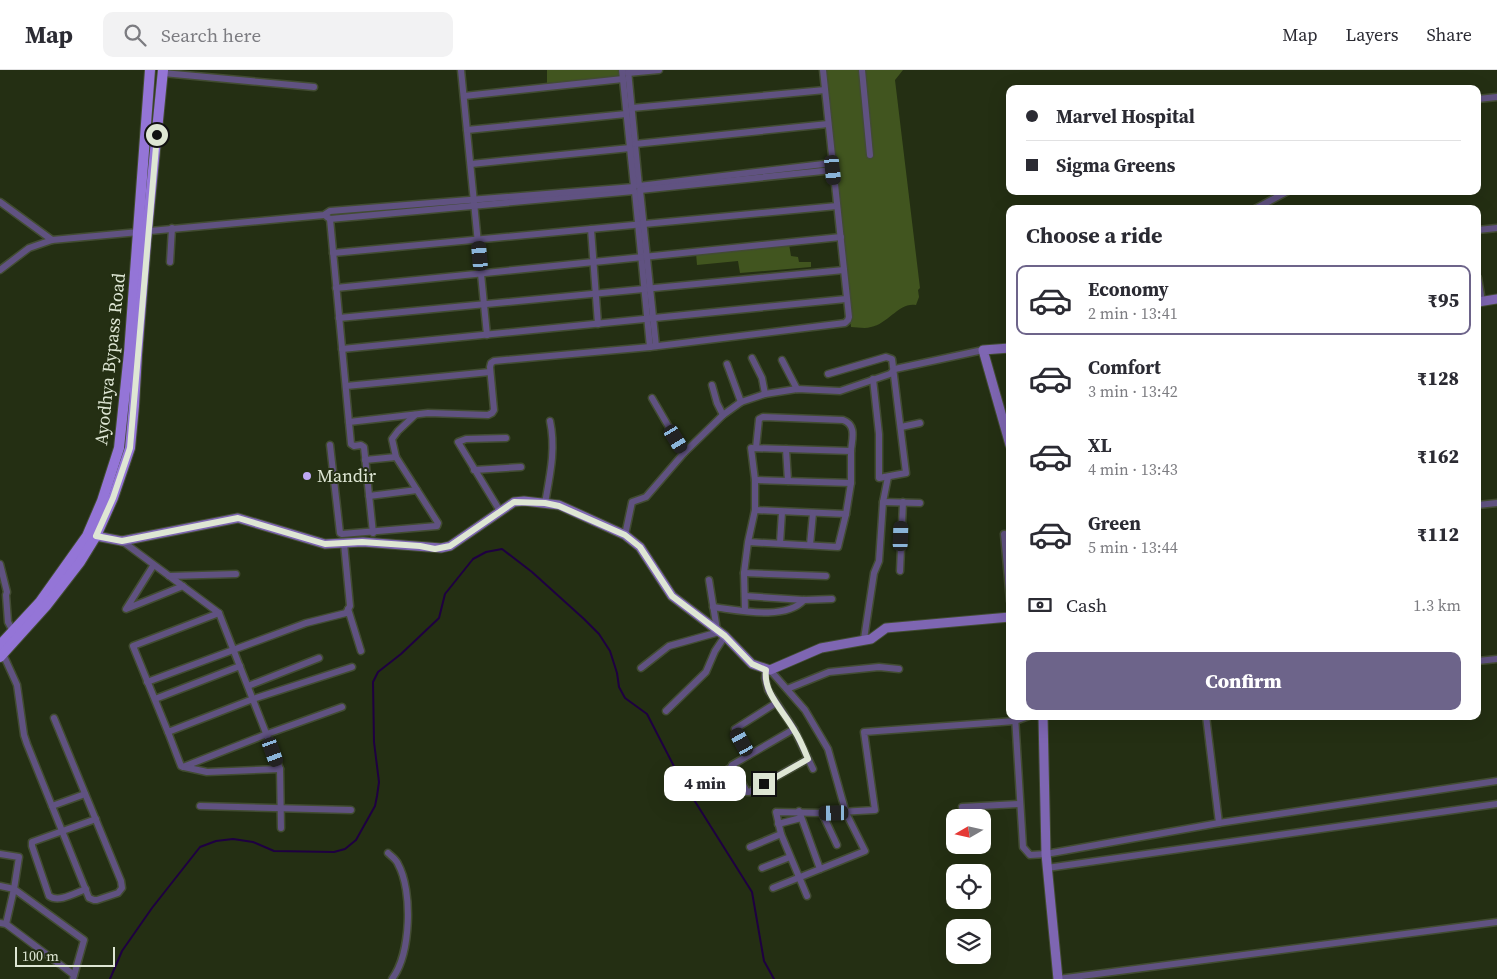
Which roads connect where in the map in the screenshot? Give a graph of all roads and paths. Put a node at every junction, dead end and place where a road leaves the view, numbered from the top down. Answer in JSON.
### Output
{"nodes":[{"id":1,"x":461,"y":70,"type":"edge"},
{"id":2,"x":659,"y":70,"type":"edge"},
{"id":3,"x":823,"y":70,"type":"edge"},
{"id":4,"x":862,"y":70,"type":"edge"},
{"id":5,"x":150,"y":71,"type":"edge"},
{"id":6,"x":626,"y":71,"type":"edge"},
{"id":7,"x":163,"y":72,"type":"edge"},
{"id":8,"x":623,"y":79,"type":"junction"},
{"id":9,"x":314,"y":88,"type":"dead end"},
{"id":10,"x":825,"y":90,"type":"junction"},
{"id":11,"x":464,"y":96,"type":"junction"},
{"id":12,"x":1497,"y":97,"type":"edge"},
{"id":13,"x":1481,"y":99,"type":"edge"},
{"id":14,"x":632,"y":108,"type":"junction"},
{"id":15,"x":626,"y":114,"type":"junction"},
{"id":16,"x":828,"y":124,"type":"junction"},
{"id":17,"x":467,"y":130,"type":"junction"},
{"id":18,"x":632,"y":146,"type":"junction"},
{"id":19,"x":870,"y":155,"type":"dead end"},
{"id":20,"x":471,"y":164,"type":"junction"},
{"id":21,"x":833,"y":167,"type":"junction"},
{"id":22,"x":636,"y":189,"type":"junction"},
{"id":23,"x":1281,"y":195,"type":"edge"},
{"id":24,"x":0,"y":202,"type":"edge"},
{"id":25,"x":475,"y":202,"type":"junction"},
{"id":26,"x":1262,"y":205,"type":"edge"},
{"id":27,"x":836,"y":206,"type":"junction"},
{"id":28,"x":327,"y":217,"type":"junction"},
{"id":29,"x":640,"y":224,"type":"junction"},
{"id":30,"x":172,"y":228,"type":"junction"},
{"id":31,"x":1497,"y":228,"type":"edge"},
{"id":32,"x":591,"y":229,"type":"junction"},
{"id":33,"x":1481,"y":230,"type":"edge"},
{"id":34,"x":142,"y":231,"type":"junction"},
{"id":35,"x":841,"y":237,"type":"junction"},
{"id":36,"x":478,"y":239,"type":"junction"},
{"id":37,"x":52,"y":240,"type":"junction"},
{"id":38,"x":333,"y":252,"type":"junction"},
{"id":39,"x":644,"y":257,"type":"junction"},
{"id":40,"x":593,"y":261,"type":"junction"},
{"id":41,"x":170,"y":262,"type":"dead end"},
{"id":42,"x":0,"y":270,"type":"edge"},
{"id":43,"x":844,"y":270,"type":"junction"},
{"id":44,"x":481,"y":273,"type":"junction"},
{"id":45,"x":336,"y":288,"type":"junction"},
{"id":46,"x":647,"y":289,"type":"junction"},
{"id":47,"x":596,"y":294,"type":"junction"},
{"id":48,"x":1497,"y":299,"type":"edge"},
{"id":49,"x":846,"y":300,"type":"junction"},
{"id":50,"x":1481,"y":301,"type":"edge"},
{"id":51,"x":484,"y":305,"type":"junction"},
{"id":52,"x":339,"y":318,"type":"junction"},
{"id":53,"x":650,"y":319,"type":"junction"},
{"id":54,"x":598,"y":324,"type":"junction"},
{"id":55,"x":487,"y":335,"type":"junction"},
{"id":56,"x":653,"y":346,"type":"junction"},
{"id":57,"x":1006,"y":348,"type":"edge"},
{"id":58,"x":342,"y":349,"type":"junction"},
{"id":59,"x":983,"y":350,"type":"junction"},
{"id":60,"x":752,"y":358,"type":"dead end"},
{"id":61,"x":782,"y":360,"type":"dead end"},
{"id":62,"x":727,"y":364,"type":"dead end"},
{"id":63,"x":895,"y":369,"type":"junction"},
{"id":64,"x":490,"y":372,"type":"junction"},
{"id":65,"x":828,"y":374,"type":"dead end"},
{"id":66,"x":873,"y":379,"type":"junction"},
{"id":67,"x":712,"y":385,"type":"dead end"},
{"id":68,"x":346,"y":386,"type":"junction"},
{"id":69,"x":797,"y":389,"type":"junction"},
{"id":70,"x":765,"y":394,"type":"junction"},
{"id":71,"x":652,"y":398,"type":"dead end"},
{"id":72,"x":741,"y":402,"type":"junction"},
{"id":73,"x":415,"y":415,"type":"junction"},
{"id":74,"x":723,"y":415,"type":"junction"},
{"id":75,"x":550,"y":421,"type":"dead end"},
{"id":76,"x":349,"y":422,"type":"junction"},
{"id":77,"x":920,"y":423,"type":"dead end"},
{"id":78,"x":901,"y":427,"type":"junction"},
{"id":79,"x":1006,"y":431,"type":"edge"},
{"id":80,"x":506,"y":438,"type":"dead end"},
{"id":81,"x":330,"y":444,"type":"dead end"},
{"id":82,"x":756,"y":448,"type":"junction"},
{"id":83,"x":786,"y":449,"type":"junction"},
{"id":84,"x":851,"y":452,"type":"junction"},
{"id":85,"x":684,"y":453,"type":"junction"},
{"id":86,"x":396,"y":457,"type":"junction"},
{"id":87,"x":365,"y":460,"type":"junction"},
{"id":88,"x":521,"y":467,"type":"dead end"},
{"id":89,"x":474,"y":470,"type":"junction"},
{"id":90,"x":888,"y":477,"type":"junction"},
{"id":91,"x":755,"y":480,"type":"junction"},
{"id":92,"x":788,"y":482,"type":"junction"},
{"id":93,"x":851,"y":483,"type":"junction"},
{"id":94,"x":417,"y":490,"type":"junction"},
{"id":95,"x":369,"y":496,"type":"junction"},
{"id":96,"x":883,"y":502,"type":"junction"},
{"id":97,"x":903,"y":502,"type":"junction"},
{"id":98,"x":1497,"y":502,"type":"edge"},
{"id":99,"x":545,"y":503,"type":"junction"},
{"id":100,"x":920,"y":503,"type":"dead end"},
{"id":101,"x":1481,"y":505,"type":"edge"},
{"id":102,"x":755,"y":510,"type":"junction"},
{"id":103,"x":500,"y":511,"type":"junction"},
{"id":104,"x":782,"y":512,"type":"junction"},
{"id":105,"x":813,"y":513,"type":"junction"},
{"id":106,"x":846,"y":514,"type":"junction"},
{"id":107,"x":373,"y":532,"type":"junction"},
{"id":108,"x":1006,"y":534,"type":"edge"},
{"id":109,"x":625,"y":535,"type":"junction"},
{"id":110,"x":92,"y":536,"type":"junction"},
{"id":111,"x":122,"y":541,"type":"junction"},
{"id":112,"x":748,"y":542,"type":"junction"},
{"id":113,"x":344,"y":543,"type":"junction"},
{"id":114,"x":780,"y":543,"type":"junction"},
{"id":115,"x":810,"y":545,"type":"junction"},
{"id":116,"x":1006,"y":552,"type":"edge"},
{"id":117,"x":0,"y":564,"type":"edge"},
{"id":118,"x":154,"y":566,"type":"junction"},
{"id":119,"x":900,"y":571,"type":"dead end"},
{"id":120,"x":744,"y":573,"type":"junction"},
{"id":121,"x":236,"y":574,"type":"dead end"},
{"id":122,"x":169,"y":576,"type":"junction"},
{"id":123,"x":826,"y":576,"type":"dead end"},
{"id":124,"x":709,"y":580,"type":"dead end"},
{"id":125,"x":183,"y":586,"type":"junction"},
{"id":126,"x":3,"y":592,"type":"edge"},
{"id":127,"x":745,"y":596,"type":"junction"},
{"id":128,"x":832,"y":599,"type":"dead end"},
{"id":129,"x":804,"y":600,"type":"junction"},
{"id":130,"x":713,"y":607,"type":"junction"},
{"id":131,"x":348,"y":609,"type":"junction"},
{"id":132,"x":745,"y":610,"type":"junction"},
{"id":133,"x":219,"y":613,"type":"junction"},
{"id":134,"x":1006,"y":617,"type":"edge"},
{"id":135,"x":720,"y":633,"type":"junction"},
{"id":136,"x":16,"y":635,"type":"junction"},
{"id":137,"x":864,"y":640,"type":"junction"},
{"id":138,"x":234,"y":650,"type":"junction"},
{"id":139,"x":361,"y":651,"type":"dead end"},
{"id":140,"x":1,"y":652,"type":"edge"},
{"id":141,"x":319,"y":658,"type":"dead end"},
{"id":142,"x":1497,"y":659,"type":"edge"},
{"id":143,"x":1481,"y":660,"type":"edge"},
{"id":144,"x":240,"y":666,"type":"junction"},
{"id":145,"x":352,"y":667,"type":"dead end"},
{"id":146,"x":641,"y":668,"type":"dead end"},
{"id":147,"x":899,"y":669,"type":"dead end"},
{"id":148,"x":768,"y":670,"type":"junction"},
{"id":149,"x":147,"y":682,"type":"junction"},
{"id":150,"x":248,"y":686,"type":"junction"},
{"id":151,"x":786,"y":689,"type":"junction"},
{"id":152,"x":156,"y":699,"type":"junction"},
{"id":153,"x":253,"y":699,"type":"junction"},
{"id":154,"x":776,"y":703,"type":"junction"},
{"id":155,"x":342,"y":707,"type":"dead end"},
{"id":156,"x":666,"y":711,"type":"dead end"},
{"id":157,"x":54,"y":718,"type":"dead end"},
{"id":158,"x":1006,"y":719,"type":"edge"},
{"id":159,"x":1015,"y":720,"type":"edge"},
{"id":160,"x":1043,"y":720,"type":"edge"},
{"id":161,"x":1206,"y":720,"type":"edge"},
{"id":162,"x":794,"y":729,"type":"junction"},
{"id":163,"x":168,"y":732,"type":"junction"},
{"id":164,"x":267,"y":734,"type":"junction"},
{"id":165,"x":749,"y":755,"type":"junction"},
{"id":166,"x":808,"y":759,"type":"junction"},
{"id":167,"x":733,"y":766,"type":"junction"},
{"id":168,"x":184,"y":767,"type":"junction"},
{"id":169,"x":814,"y":769,"type":"dead end"},
{"id":170,"x":280,"y":770,"type":"junction"},
{"id":171,"x":713,"y":779,"type":"dead end"},
{"id":172,"x":1497,"y":781,"type":"edge"},
{"id":173,"x":85,"y":794,"type":"junction"},
{"id":174,"x":1019,"y":804,"type":"junction"},
{"id":175,"x":1497,"y":804,"type":"edge"},
{"id":176,"x":52,"y":806,"type":"junction"},
{"id":177,"x":200,"y":806,"type":"dead end"},
{"id":178,"x":962,"y":807,"type":"dead end"},
{"id":179,"x":280,"y":809,"type":"junction"},
{"id":180,"x":351,"y":810,"type":"dead end"},
{"id":181,"x":846,"y":812,"type":"junction"},
{"id":182,"x":822,"y":813,"type":"junction"},
{"id":183,"x":800,"y":815,"type":"junction"},
{"id":184,"x":96,"y":819,"type":"junction"},
{"id":185,"x":1219,"y":823,"type":"junction"},
{"id":186,"x":778,"y":824,"type":"junction"},
{"id":187,"x":280,"y":828,"type":"dead end"},
{"id":188,"x":62,"y":830,"type":"junction"},
{"id":189,"x":781,"y":834,"type":"junction"},
{"id":190,"x":837,"y":845,"type":"dead end"},
{"id":191,"x":750,"y":847,"type":"dead end"},
{"id":192,"x":388,"y":853,"type":"dead end"},
{"id":193,"x":0,"y":854,"type":"edge"},
{"id":194,"x":1046,"y":854,"type":"junction"},
{"id":195,"x":790,"y":857,"type":"junction"},
{"id":196,"x":762,"y":868,"type":"dead end"},
{"id":197,"x":1047,"y":868,"type":"junction"},
{"id":198,"x":820,"y":869,"type":"junction"},
{"id":199,"x":798,"y":877,"type":"junction"},
{"id":200,"x":0,"y":886,"type":"edge"},
{"id":201,"x":773,"y":888,"type":"dead end"},
{"id":202,"x":14,"y":889,"type":"junction"},
{"id":203,"x":86,"y":889,"type":"junction"},
{"id":204,"x":807,"y":896,"type":"dead end"},
{"id":205,"x":1497,"y":922,"type":"edge"},
{"id":206,"x":3,"y":923,"type":"edge"},
{"id":207,"x":74,"y":977,"type":"edge"},
{"id":208,"x":392,"y":979,"type":"edge"},
{"id":209,"x":1058,"y":979,"type":"edge"}],
"edges":[{"from":1,"to":11,"type":"street"},
{"from":2,"to":6,"type":"street"},
{"from":3,"to":10,"type":"street"},
{"from":4,"to":19,"type":"street"},
{"from":5,"to":7,"type":"main road"},
{"from":5,"to":34,"type":"main road","name":"Ayodhya Bypass Road"},
{"from":6,"to":8,"type":"street"},
{"from":6,"to":14,"type":"street"},
{"from":7,"to":9,"type":"street"},
{"from":7,"to":34,"type":"main road","name":"Ayodhya Bypass Road"},
{"from":8,"to":11,"type":"street"},
{"from":8,"to":15,"type":"street"},
{"from":10,"to":14,"type":"street"},
{"from":10,"to":16,"type":"street"},
{"from":11,"to":17,"type":"street"},
{"from":12,"to":13,"type":"street"},
{"from":14,"to":18,"type":"street"},
{"from":15,"to":17,"type":"street"},
{"from":15,"to":18,"type":"street"},
{"from":16,"to":18,"type":"street"},
{"from":16,"to":21,"type":"street"},
{"from":17,"to":20,"type":"street"},
{"from":18,"to":20,"type":"street"},
{"from":18,"to":22,"type":"street"},
{"from":20,"to":25,"type":"street"},
{"from":21,"to":22,"type":"street"},
{"from":21,"to":27,"type":"street"},
{"from":22,"to":25,"type":"street"},
{"from":22,"to":29,"type":"street"},
{"from":23,"to":26,"type":"street"},
{"from":24,"to":37,"type":"street"},
{"from":25,"to":28,"type":"street"},
{"from":25,"to":36,"type":"street"},
{"from":27,"to":29,"type":"street"},
{"from":27,"to":35,"type":"street"},
{"from":28,"to":30,"type":"street"},
{"from":28,"to":38,"type":"street"},
{"from":29,"to":32,"type":"street"},
{"from":29,"to":39,"type":"street"},
{"from":30,"to":34,"type":"street"},
{"from":30,"to":41,"type":"street"},
{"from":31,"to":33,"type":"street"},
{"from":32,"to":36,"type":"street"},
{"from":32,"to":40,"type":"street"},
{"from":34,"to":37,"type":"street"},
{"from":34,"to":110,"type":"main road","name":"Ayodhya Bypass Road"},
{"from":35,"to":39,"type":"street"},
{"from":35,"to":43,"type":"street"},
{"from":36,"to":38,"type":"street"},
{"from":36,"to":44,"type":"street"},
{"from":37,"to":42,"type":"street"},
{"from":38,"to":45,"type":"street"},
{"from":39,"to":40,"type":"street"},
{"from":39,"to":46,"type":"street"},
{"from":40,"to":44,"type":"street"},
{"from":40,"to":47,"type":"street"},
{"from":43,"to":46,"type":"street"},
{"from":43,"to":49,"type":"street"},
{"from":44,"to":45,"type":"street"},
{"from":44,"to":51,"type":"street"},
{"from":45,"to":52,"type":"street"},
{"from":46,"to":47,"type":"street"},
{"from":46,"to":53,"type":"street"},
{"from":47,"to":51,"type":"street"},
{"from":47,"to":54,"type":"street"},
{"from":48,"to":50,"type":"street"},
{"from":49,"to":53,"type":"street"},
{"from":49,"to":56,"type":"street"},
{"from":51,"to":52,"type":"street"},
{"from":51,"to":55,"type":"street"},
{"from":52,"to":58,"type":"street"},
{"from":53,"to":54,"type":"street"},
{"from":53,"to":56,"type":"street"},
{"from":54,"to":55,"type":"street"},
{"from":55,"to":58,"type":"street"},
{"from":56,"to":64,"type":"street"},
{"from":57,"to":59,"type":"street"},
{"from":58,"to":68,"type":"street"},
{"from":59,"to":63,"type":"street"},
{"from":59,"to":79,"type":"street"},
{"from":60,"to":70,"type":"street"},
{"from":61,"to":69,"type":"street"},
{"from":62,"to":72,"type":"street"},
{"from":63,"to":65,"type":"street"},
{"from":63,"to":66,"type":"street"},
{"from":63,"to":78,"type":"street"},
{"from":64,"to":68,"type":"street"},
{"from":64,"to":73,"type":"street"},
{"from":66,"to":69,"type":"street"},
{"from":66,"to":90,"type":"street"},
{"from":67,"to":74,"type":"street"},
{"from":68,"to":76,"type":"street"},
{"from":69,"to":70,"type":"street"},
{"from":70,"to":72,"type":"street"},
{"from":71,"to":85,"type":"street"},
{"from":72,"to":74,"type":"street"},
{"from":73,"to":76,"type":"street"},
{"from":73,"to":86,"type":"street"},
{"from":74,"to":85,"type":"street"},
{"from":75,"to":99,"type":"street"},
{"from":76,"to":87,"type":"street"},
{"from":77,"to":78,"type":"street"},
{"from":78,"to":90,"type":"street"},
{"from":80,"to":89,"type":"street"},
{"from":81,"to":107,"type":"street"},
{"from":82,"to":83,"type":"street"},
{"from":82,"to":84,"type":"street"},
{"from":82,"to":91,"type":"street"},
{"from":83,"to":84,"type":"street"},
{"from":83,"to":92,"type":"street"},
{"from":84,"to":93,"type":"street"},
{"from":85,"to":109,"type":"street"},
{"from":86,"to":87,"type":"street"},
{"from":86,"to":94,"type":"street"},
{"from":87,"to":95,"type":"street"},
{"from":88,"to":89,"type":"street"},
{"from":89,"to":103,"type":"street"},
{"from":90,"to":96,"type":"street"},
{"from":91,"to":92,"type":"street"},
{"from":91,"to":102,"type":"street"},
{"from":92,"to":93,"type":"street"},
{"from":93,"to":106,"type":"street"},
{"from":94,"to":95,"type":"street"},
{"from":94,"to":107,"type":"street"},
{"from":95,"to":107,"type":"street"},
{"from":96,"to":97,"type":"street"},
{"from":96,"to":137,"type":"street"},
{"from":97,"to":100,"type":"street"},
{"from":97,"to":119,"type":"street"},
{"from":98,"to":101,"type":"street"},
{"from":99,"to":103,"type":"street"},
{"from":99,"to":109,"type":"street"},
{"from":102,"to":104,"type":"street"},
{"from":102,"to":112,"type":"street"},
{"from":103,"to":113,"type":"street"},
{"from":104,"to":105,"type":"street"},
{"from":104,"to":114,"type":"street"},
{"from":105,"to":106,"type":"street"},
{"from":105,"to":115,"type":"street"},
{"from":106,"to":115,"type":"street"},
{"from":108,"to":116,"type":"street"},
{"from":109,"to":135,"type":"street"},
{"from":110,"to":111,"type":"street"},
{"from":110,"to":136,"type":"main road","name":"Ayodhya Bypass Road"},
{"from":111,"to":113,"type":"street"},
{"from":111,"to":118,"type":"street"},
{"from":112,"to":114,"type":"street"},
{"from":112,"to":120,"type":"street"},
{"from":113,"to":131,"type":"street"},
{"from":114,"to":115,"type":"street"},
{"from":117,"to":126,"type":"street"},
{"from":118,"to":122,"type":"street"},
{"from":118,"to":125,"type":"street"},
{"from":120,"to":123,"type":"street"},
{"from":120,"to":127,"type":"street"},
{"from":121,"to":122,"type":"street"},
{"from":122,"to":125,"type":"street"},
{"from":124,"to":130,"type":"street"},
{"from":125,"to":133,"type":"street"},
{"from":126,"to":136,"type":"street"},
{"from":127,"to":129,"type":"street"},
{"from":127,"to":132,"type":"street"},
{"from":128,"to":129,"type":"street"},
{"from":129,"to":132,"type":"street"},
{"from":130,"to":132,"type":"street"},
{"from":130,"to":135,"type":"street"},
{"from":131,"to":138,"type":"street"},
{"from":131,"to":139,"type":"street"},
{"from":133,"to":138,"type":"street"},
{"from":133,"to":149,"type":"street"},
{"from":134,"to":137,"type":"street"},
{"from":135,"to":146,"type":"street"},
{"from":135,"to":148,"type":"street"},
{"from":135,"to":156,"type":"street"},
{"from":136,"to":140,"type":"main road","name":"Ayodhya Bypass Road"},
{"from":137,"to":148,"type":"street"},
{"from":138,"to":144,"type":"street"},
{"from":138,"to":149,"type":"street"},
{"from":140,"to":176,"type":"street"},
{"from":141,"to":150,"type":"street"},
{"from":142,"to":143,"type":"street"},
{"from":144,"to":150,"type":"street"},
{"from":144,"to":152,"type":"street"},
{"from":145,"to":153,"type":"street"},
{"from":147,"to":151,"type":"street"},
{"from":148,"to":151,"type":"street"},
{"from":148,"to":154,"type":"street"},
{"from":149,"to":152,"type":"street"},
{"from":150,"to":153,"type":"street"},
{"from":151,"to":181,"type":"street"},
{"from":152,"to":163,"type":"street"},
{"from":153,"to":163,"type":"street"},
{"from":153,"to":164,"type":"street"},
{"from":154,"to":162,"type":"street"},
{"from":154,"to":165,"type":"street"},
{"from":155,"to":164,"type":"street"},
{"from":157,"to":173,"type":"street"},
{"from":158,"to":181,"type":"street"},
{"from":159,"to":174,"type":"street"},
{"from":160,"to":194,"type":"street"},
{"from":161,"to":185,"type":"street"},
{"from":162,"to":165,"type":"street"},
{"from":162,"to":166,"type":"street"},
{"from":163,"to":168,"type":"street"},
{"from":164,"to":168,"type":"street"},
{"from":164,"to":170,"type":"street"},
{"from":165,"to":167,"type":"street"},
{"from":166,"to":167,"type":"street"},
{"from":166,"to":169,"type":"street"},
{"from":167,"to":171,"type":"street"},
{"from":168,"to":170,"type":"street"},
{"from":170,"to":179,"type":"street"},
{"from":172,"to":185,"type":"street"},
{"from":173,"to":176,"type":"street"},
{"from":173,"to":184,"type":"street"},
{"from":174,"to":178,"type":"street"},
{"from":174,"to":194,"type":"street"},
{"from":175,"to":197,"type":"street"},
{"from":176,"to":188,"type":"street"},
{"from":177,"to":179,"type":"street"},
{"from":179,"to":180,"type":"street"},
{"from":179,"to":187,"type":"street"},
{"from":181,"to":182,"type":"street"},
{"from":181,"to":198,"type":"street"},
{"from":182,"to":183,"type":"street"},
{"from":182,"to":190,"type":"street"},
{"from":183,"to":186,"type":"street"},
{"from":183,"to":186,"type":"street"},
{"from":183,"to":198,"type":"street"},
{"from":184,"to":188,"type":"street"},
{"from":184,"to":203,"type":"street"},
{"from":185,"to":194,"type":"street"},
{"from":186,"to":189,"type":"street"},
{"from":188,"to":203,"type":"street"},
{"from":188,"to":203,"type":"street"},
{"from":189,"to":191,"type":"street"},
{"from":189,"to":195,"type":"street"},
{"from":192,"to":208,"type":"street"},
{"from":193,"to":202,"type":"street"},
{"from":194,"to":197,"type":"street"},
{"from":195,"to":196,"type":"street"},
{"from":195,"to":199,"type":"street"},
{"from":197,"to":209,"type":"street"},
{"from":198,"to":199,"type":"street"},
{"from":199,"to":201,"type":"street"},
{"from":199,"to":204,"type":"street"},
{"from":200,"to":202,"type":"street"},
{"from":202,"to":206,"type":"street"},
{"from":202,"to":207,"type":"street"},
{"from":205,"to":209,"type":"street"},
{"from":206,"to":207,"type":"street"}]}
